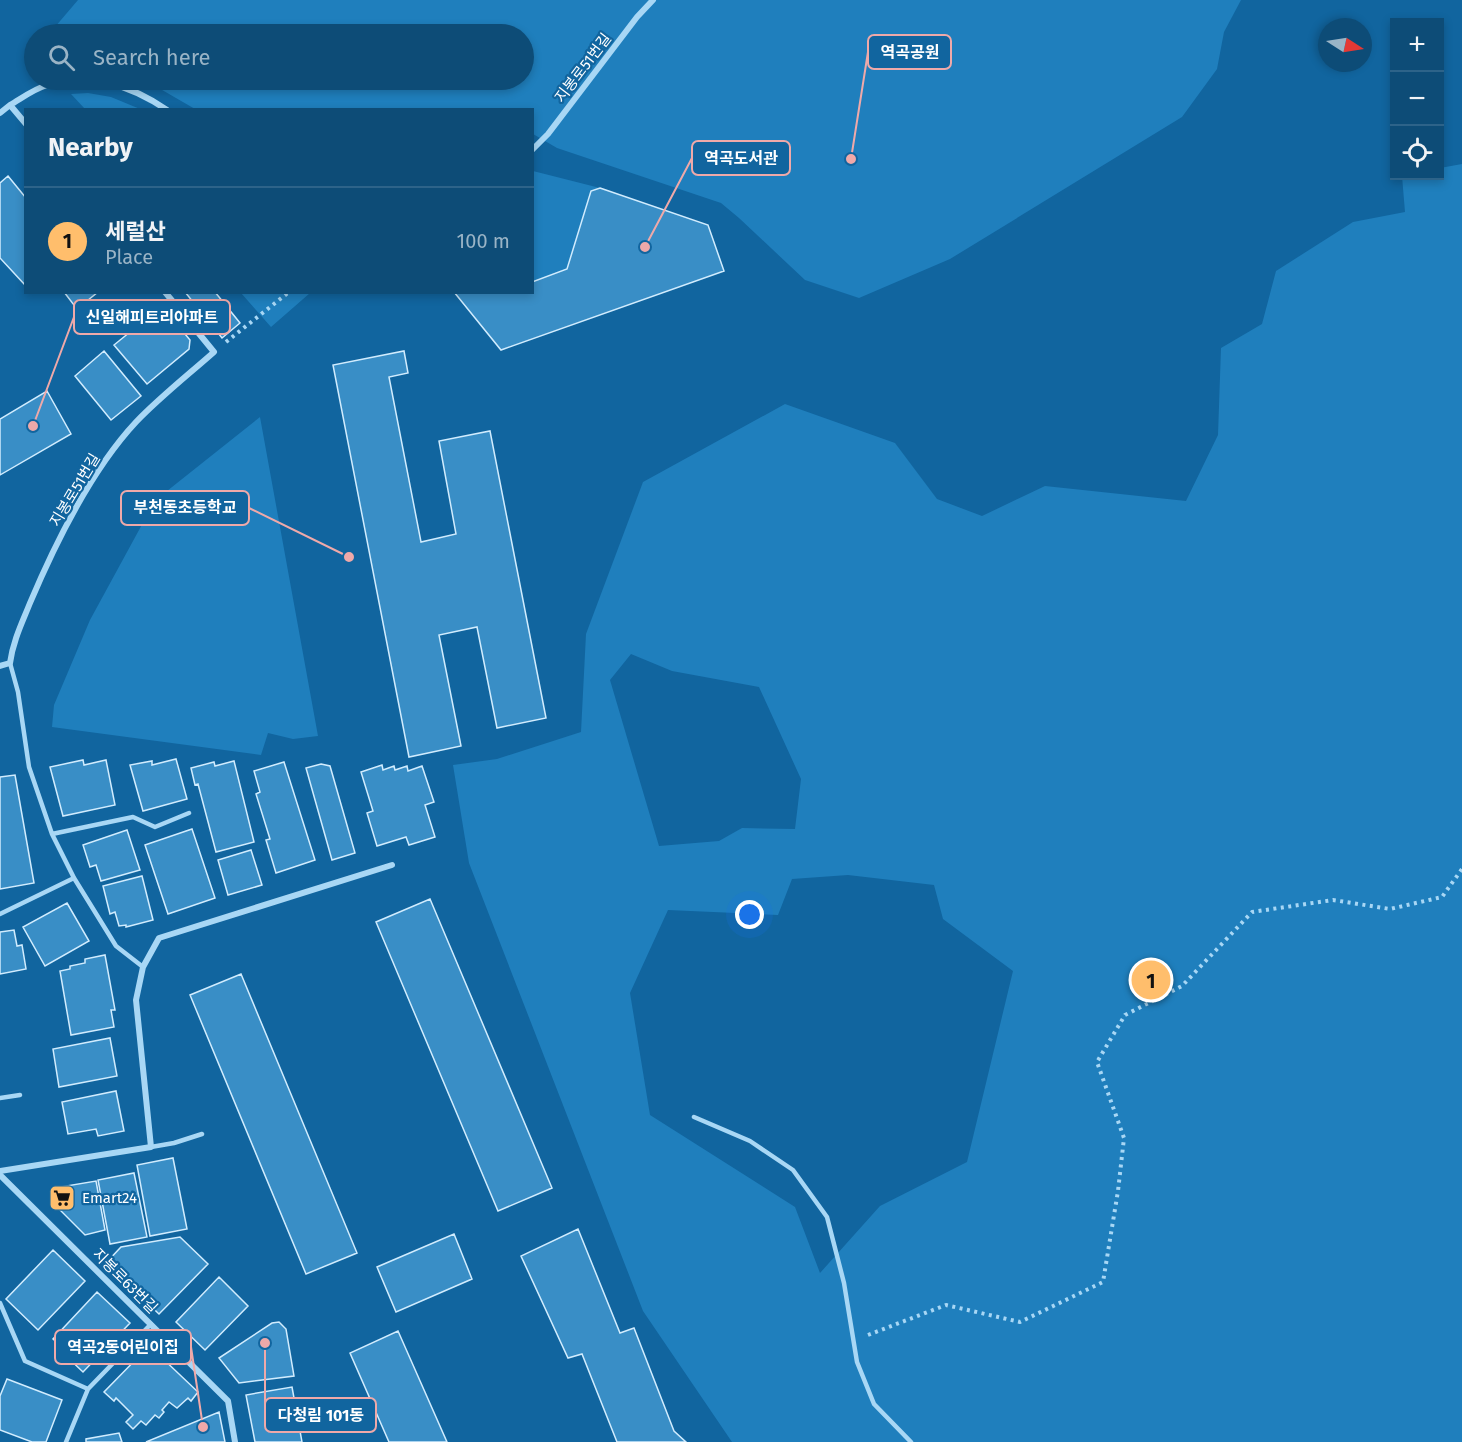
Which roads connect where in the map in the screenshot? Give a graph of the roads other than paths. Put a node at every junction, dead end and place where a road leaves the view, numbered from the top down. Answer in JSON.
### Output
{"nodes":[{"id":1,"x":653,"y":0,"type":"edge"},
{"id":2,"x":36,"y":90,"type":"edge"},
{"id":3,"x":132,"y":90,"type":"edge"},
{"id":4,"x":10,"y":105,"type":"junction"},
{"id":5,"x":164,"y":108,"type":"edge"},
{"id":6,"x":0,"y":113,"type":"edge"},
{"id":7,"x":24,"y":122,"type":"edge"},
{"id":8,"x":534,"y":148,"type":"edge"},
{"id":9,"x":167,"y":294,"type":"edge"},
{"id":10,"x":10,"y":663,"type":"junction"},
{"id":11,"x":0,"y":666,"type":"edge"},
{"id":12,"x":189,"y":813,"type":"dead end"},
{"id":13,"x":52,"y":834,"type":"junction"},
{"id":14,"x":392,"y":865,"type":"dead end"},
{"id":15,"x":74,"y":878,"type":"junction"},
{"id":16,"x":0,"y":914,"type":"edge"},
{"id":17,"x":143,"y":967,"type":"junction"},
{"id":18,"x":20,"y":1095,"type":"dead end"},
{"id":19,"x":0,"y":1098,"type":"edge"},
{"id":20,"x":694,"y":1117,"type":"dead end"},
{"id":21,"x":202,"y":1134,"type":"dead end"},
{"id":22,"x":151,"y":1147,"type":"junction"},
{"id":23,"x":0,"y":1173,"type":"edge"},
{"id":24,"x":0,"y":1303,"type":"edge"},
{"id":25,"x":151,"y":1324,"type":"junction"},
{"id":26,"x":88,"y":1389,"type":"junction"},
{"id":27,"x":66,"y":1442,"type":"edge"},
{"id":28,"x":236,"y":1442,"type":"edge"},
{"id":29,"x":911,"y":1442,"type":"edge"}],
"edges":[{"from":1,"to":8,"type":"street","name":"지봉로51번길"},
{"from":2,"to":4,"type":"street"},
{"from":3,"to":5,"type":"street"},
{"from":4,"to":6,"type":"street"},
{"from":4,"to":7,"type":"street"},
{"from":9,"to":10,"type":"street","name":"지봉로51번길"},
{"from":10,"to":11,"type":"street"},
{"from":10,"to":13,"type":"lane"},
{"from":12,"to":13,"type":"lane"},
{"from":13,"to":15,"type":"lane"},
{"from":14,"to":17,"type":"street"},
{"from":15,"to":16,"type":"lane"},
{"from":15,"to":17,"type":"lane"},
{"from":17,"to":22,"type":"street"},
{"from":18,"to":19,"type":"lane"},
{"from":20,"to":29,"type":"lane"},
{"from":21,"to":22,"type":"lane"},
{"from":22,"to":23,"type":"street","name":"지봉로63번길"},
{"from":23,"to":25,"type":"street","name":"지봉로63번길"},
{"from":24,"to":26,"type":"lane"},
{"from":25,"to":26,"type":"lane"},
{"from":25,"to":28,"type":"street","name":"지봉로63번길"},
{"from":26,"to":27,"type":"lane"}]}
